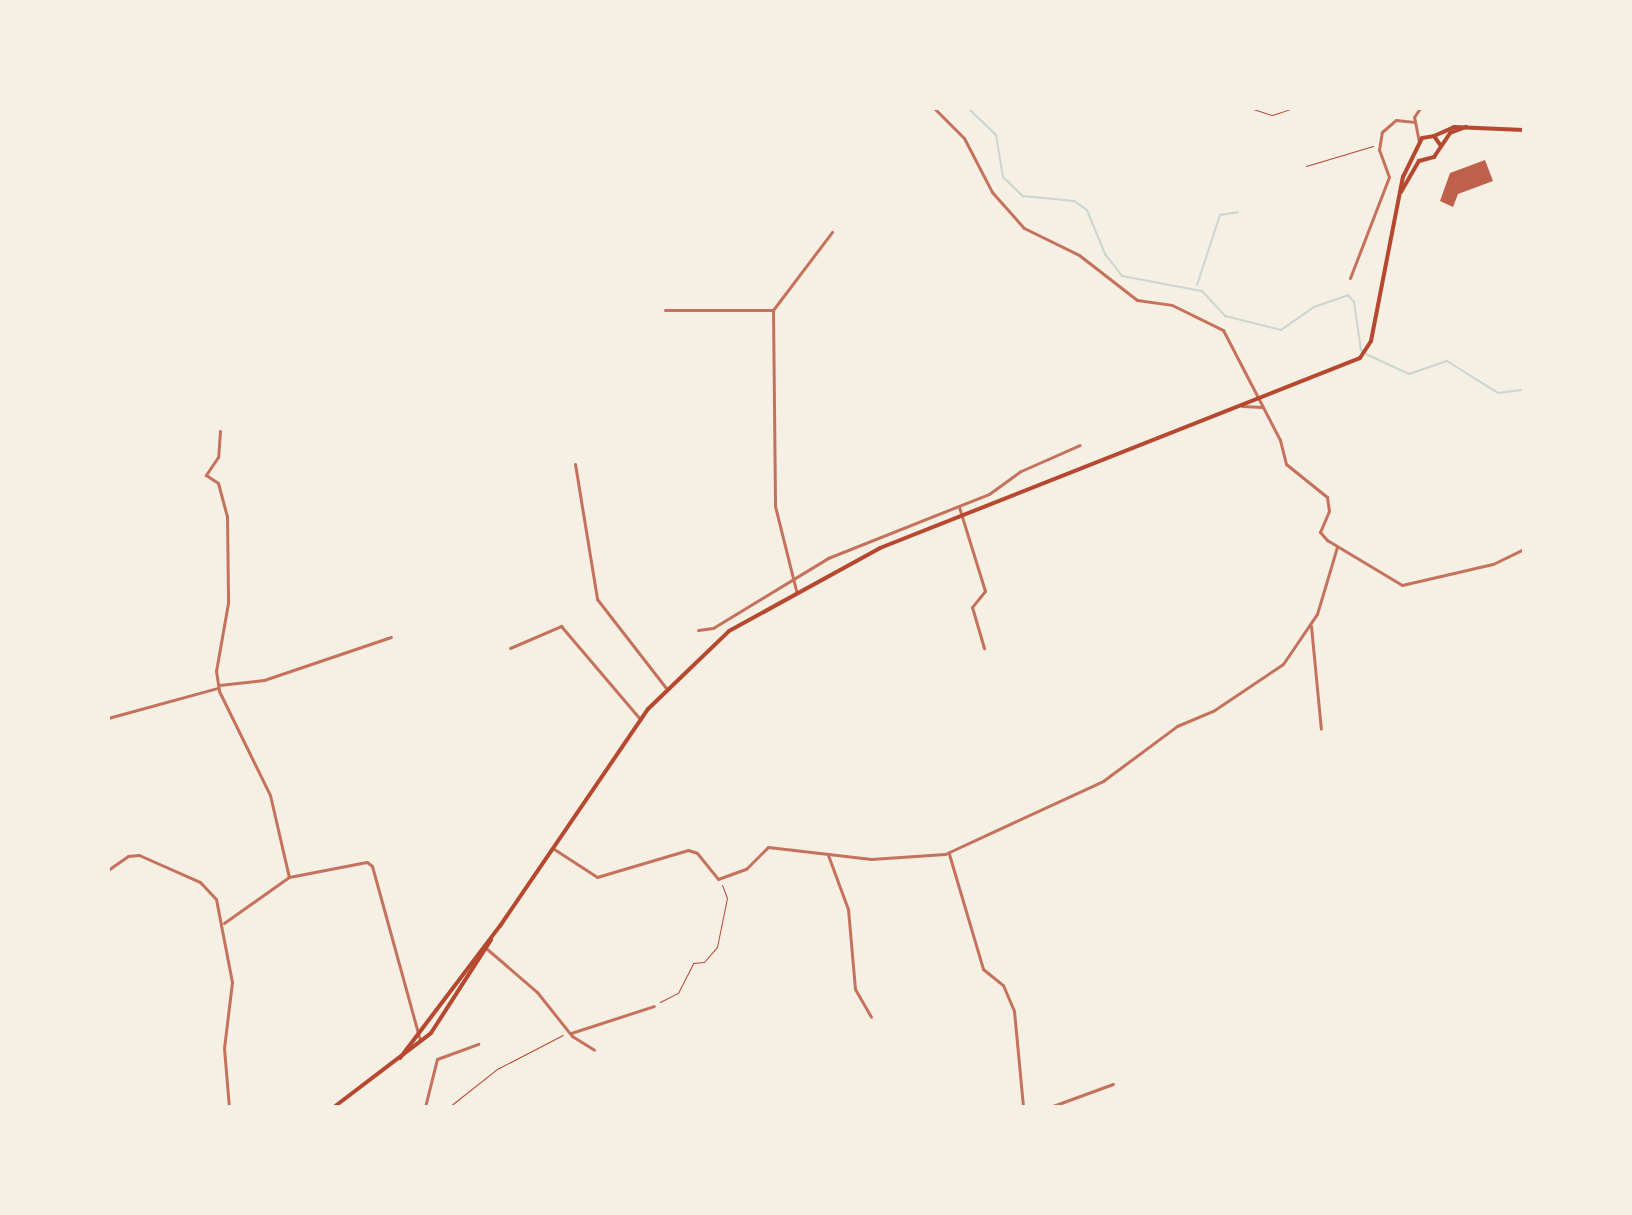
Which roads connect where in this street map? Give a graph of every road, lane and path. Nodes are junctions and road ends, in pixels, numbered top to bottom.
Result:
1 (934, 108) edge
2 (1250, 108) edge
3 (1294, 108) edge
4 (1420, 108) edge
5 (1415, 125) junction
6 (1466, 127) junction
7 (1524, 130) edge
8 (1431, 136) junction
9 (1419, 142) junction
10 (1379, 144) junction
11 (1441, 146) junction
12 (1418, 150) junction
13 (1426, 158) junction
14 (1306, 166) dead end
15 (1399, 194) junction
16 (832, 232) dead end
17 (1350, 278) dead end
18 (665, 310) dead end
19 (773, 310) junction
20 (1260, 399) junction
21 (1242, 406) junction
22 (1263, 407) junction
23 (220, 431) dead end
24 (1080, 445) dead end
25 (575, 464) dead end
26 (959, 506) junction
27 (962, 515) junction
28 (1337, 547) junction
29 (1524, 549) edge
30 (792, 581) junction
31 (796, 590) junction
32 (1311, 623) junction
33 (698, 630) dead end
34 (391, 637) dead end
35 (510, 648) dead end
36 (984, 648) dead end
37 (218, 687) junction
38 (666, 688) junction
39 (108, 718) edge
40 (641, 720) junction
41 (1321, 729) dead end
42 (554, 849) junction
43 (948, 852) junction
44 (828, 855) junction
45 (108, 870) edge
46 (289, 877) junction
47 (718, 879) junction
48 (224, 923) junction
49 (485, 947) junction
50 (654, 1006) joint
51 (871, 1017) dead end
52 (569, 1033) junction
53 (421, 1034) junction
54 (478, 1044) dead end
55 (413, 1049) junction
56 (594, 1050) dead end
57 (400, 1058) junction
58 (1113, 1084) dead end
59 (229, 1107) edge
60 (334, 1107) edge
61 (425, 1107) edge
62 (449, 1107) edge
63 (513, 1107) edge
64 (528, 1107) edge
65 (1023, 1107) edge
66 (1050, 1107) edge

1 - 20 street
2 - 3 path
4 - 5 street
5 - 8 street
5 - 9 street
5 - 10 street
6 - 7 main road
6 - 8 main road
6 - 11 main road
8 - 9 main road
8 - 11 main road
9 - 12 main road
10 - 14 path
10 - 17 street
11 - 13 main road
12 - 13 main road
12 - 15 main road
13 - 15 main road
15 - 20 main road
16 - 19 street
18 - 19 street
19 - 30 street
20 - 21 main road
20 - 22 street
21 - 22 street
21 - 27 main road
22 - 28 street
23 - 37 street
24 - 26 street
25 - 38 street
26 - 27 street
26 - 30 street
27 - 31 main road
27 - 36 street
28 - 29 street
28 - 32 street
30 - 31 street
30 - 33 street
31 - 38 main road
32 - 41 street
32 - 43 street
34 - 37 street
35 - 40 street
37 - 39 street
37 - 46 street
38 - 40 main road
40 - 42 main road
42 - 47 street
42 - 49 main road
43 - 44 street
43 - 65 street
44 - 47 street
44 - 51 street
45 - 48 street
46 - 48 street
46 - 53 street
47 - 50 path
48 - 59 street
49 - 52 street
49 - 53 main road
49 - 55 main road
50 - 52 street
52 - 56 street
52 - 62 path
53 - 55 street
53 - 57 main road
54 - 61 street
55 - 57 main road
57 - 60 main road
58 - 66 street
63 - 64 street

